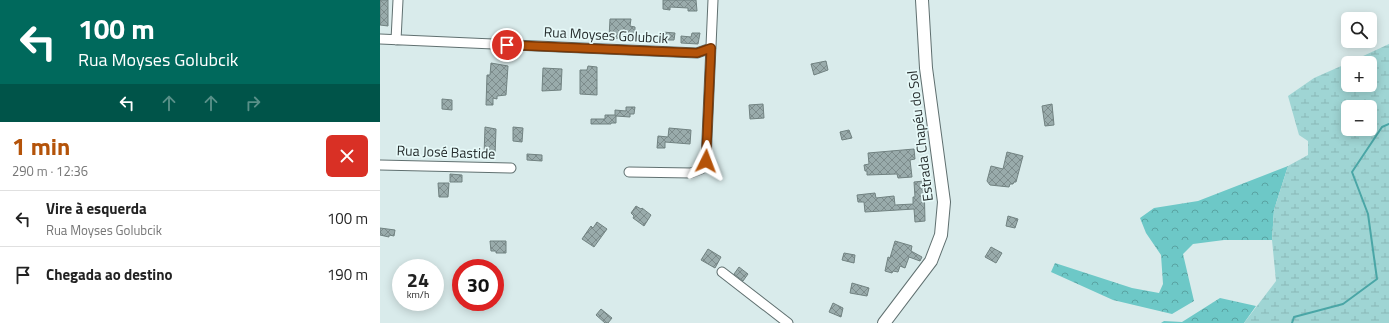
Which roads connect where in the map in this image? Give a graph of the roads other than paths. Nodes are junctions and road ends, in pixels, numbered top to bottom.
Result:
1 (398, 0) edge
2 (713, 0) edge
3 (922, 0) edge
4 (380, 39) edge
5 (396, 40) junction
6 (711, 48) junction
7 (380, 164) edge
8 (511, 168) dead end
9 (629, 172) dead end
10 (722, 272) dead end
11 (788, 323) edge
12 (884, 323) edge

1 - 5 street
2 - 6 street
3 - 12 main road, Estrada Chapéu do Sol
4 - 5 street, Rua Moyses Golubcik
5 - 6 street, Rua Moyses Golubcik
6 - 9 street
7 - 8 street, Rua José Bastide
10 - 11 street

